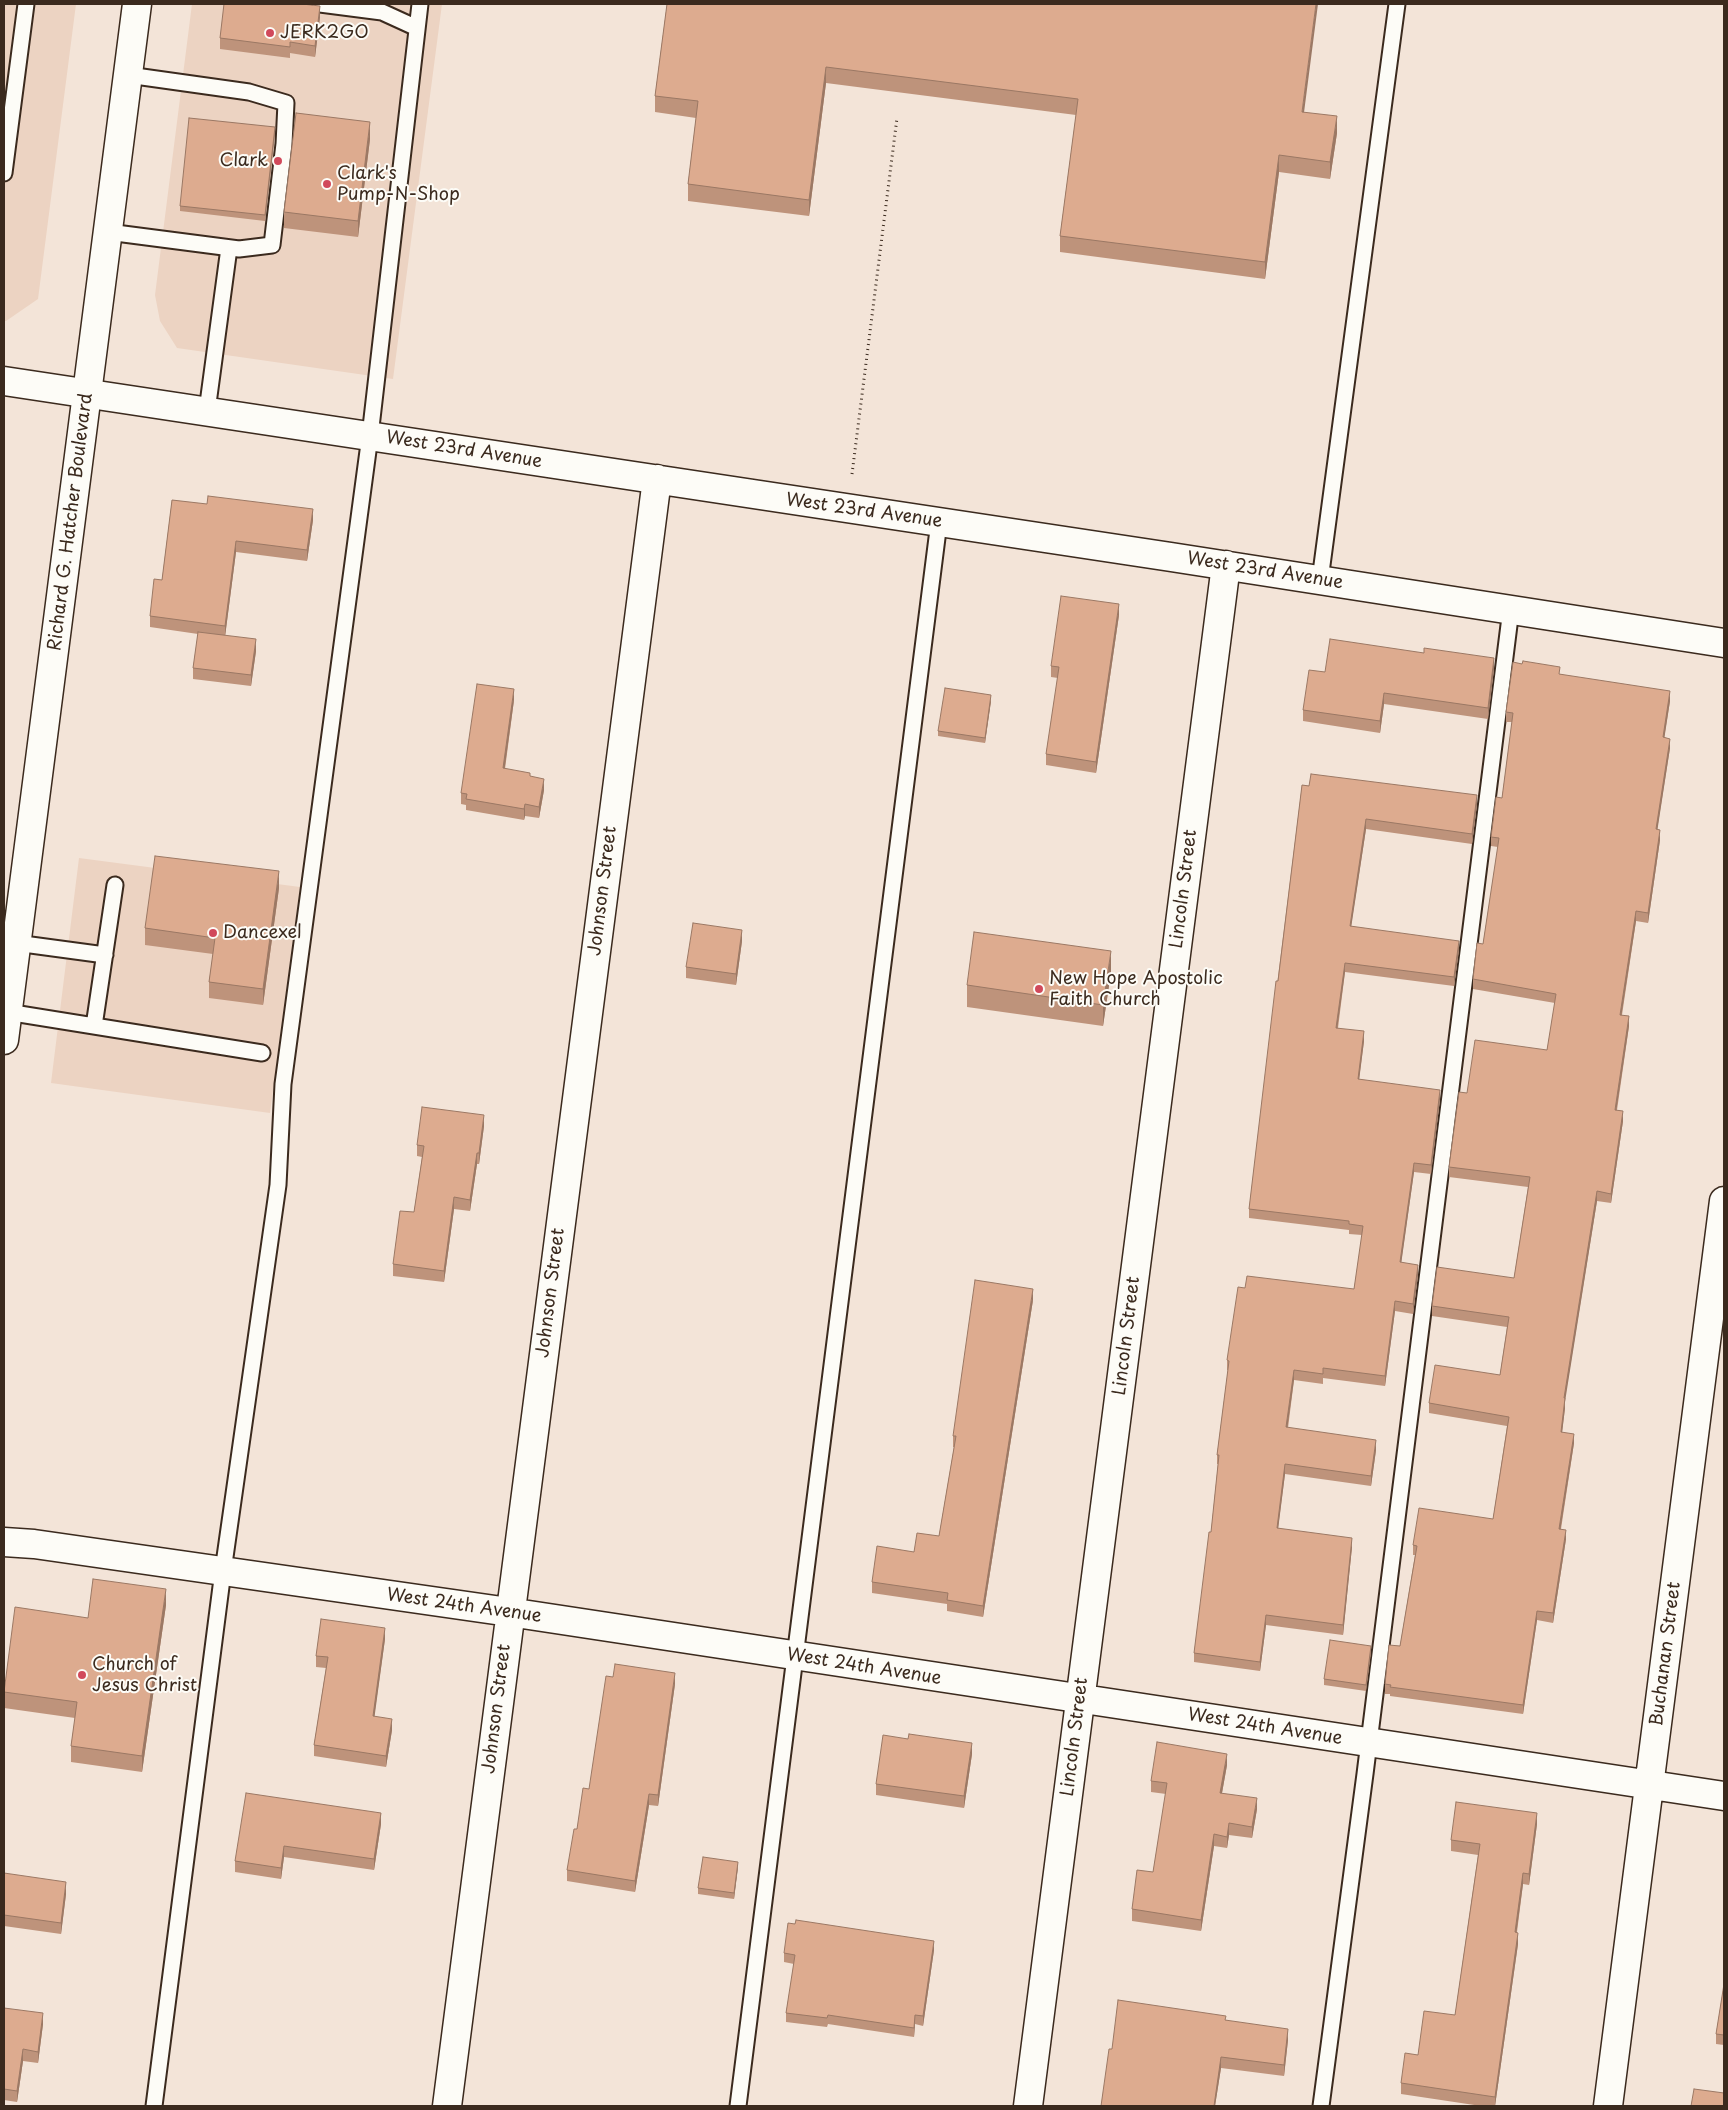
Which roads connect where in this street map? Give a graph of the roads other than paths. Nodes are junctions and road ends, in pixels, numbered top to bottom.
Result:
1 (26, 4) edge
2 (137, 4) edge
3 (320, 4) edge
4 (420, 4) edge
5 (1397, 4) edge
6 (417, 28) junction
7 (128, 75) junction
8 (4, 173) edge
9 (108, 232) junction
10 (228, 248) junction
11 (4, 381) edge
12 (87, 394) junction
13 (207, 411) junction
14 (370, 436) junction
15 (657, 479) junction
16 (938, 522) junction
17 (1226, 565) junction
18 (1320, 580) junction
19 (1511, 609) junction
20 (1724, 643) edge
21 (115, 885) dead end
22 (16, 943) junction
23 (105, 954) junction
24 (7, 1012) junction
25 (94, 1026) junction
26 (4, 1040) edge
27 (262, 1053) dead end
28 (1724, 1201) edge
29 (4, 1542) edge
30 (224, 1571) junction
31 (509, 1612) junction
32 (795, 1656) junction
33 (1080, 1699) junction
34 (1368, 1743) junction
35 (1649, 1784) junction
36 (1724, 1796) edge
37 (154, 2106) edge
38 (446, 2106) edge
39 (738, 2106) edge
40 (1028, 2106) edge
41 (1321, 2106) edge
42 (1608, 2106) edge

1 - 8 lane
2 - 7 street, Richard G. Hatcher Boulevard
3 - 6 lane
4 - 6 lane
5 - 18 lane
6 - 14 lane
7 - 9 street, Richard G. Hatcher Boulevard
7 - 10 lane
9 - 10 lane
9 - 12 street, Richard G. Hatcher Boulevard
10 - 13 lane
11 - 12 street, West 23rd Avenue
12 - 13 street, West 23rd Avenue
12 - 22 street, Richard G. Hatcher Boulevard
13 - 14 street, West 23rd Avenue
14 - 15 street, West 23rd Avenue
14 - 30 lane
15 - 16 street, West 23rd Avenue
15 - 31 street, Johnson Street
16 - 17 street, West 23rd Avenue
16 - 32 lane
17 - 18 street, West 23rd Avenue
17 - 33 street, Lincoln Street
18 - 19 street, West 23rd Avenue
19 - 20 street, West 23rd Avenue
19 - 34 lane
21 - 23 lane
22 - 23 lane
22 - 24 street, Richard G. Hatcher Boulevard
23 - 25 lane
24 - 25 lane
24 - 26 street, Richard G. Hatcher Boulevard
25 - 27 lane
28 - 35 street, Buchanan Street
29 - 30 street, West 24th Avenue
30 - 31 street, West 24th Avenue
30 - 37 lane
31 - 32 street, West 24th Avenue
31 - 38 street, Johnson Street
32 - 33 street, West 24th Avenue
32 - 39 lane
33 - 34 street, West 24th Avenue
33 - 40 street, Lincoln Street
34 - 35 street, West 24th Avenue
34 - 41 lane
35 - 36 street, West 24th Avenue
35 - 42 street, Buchanan Street

